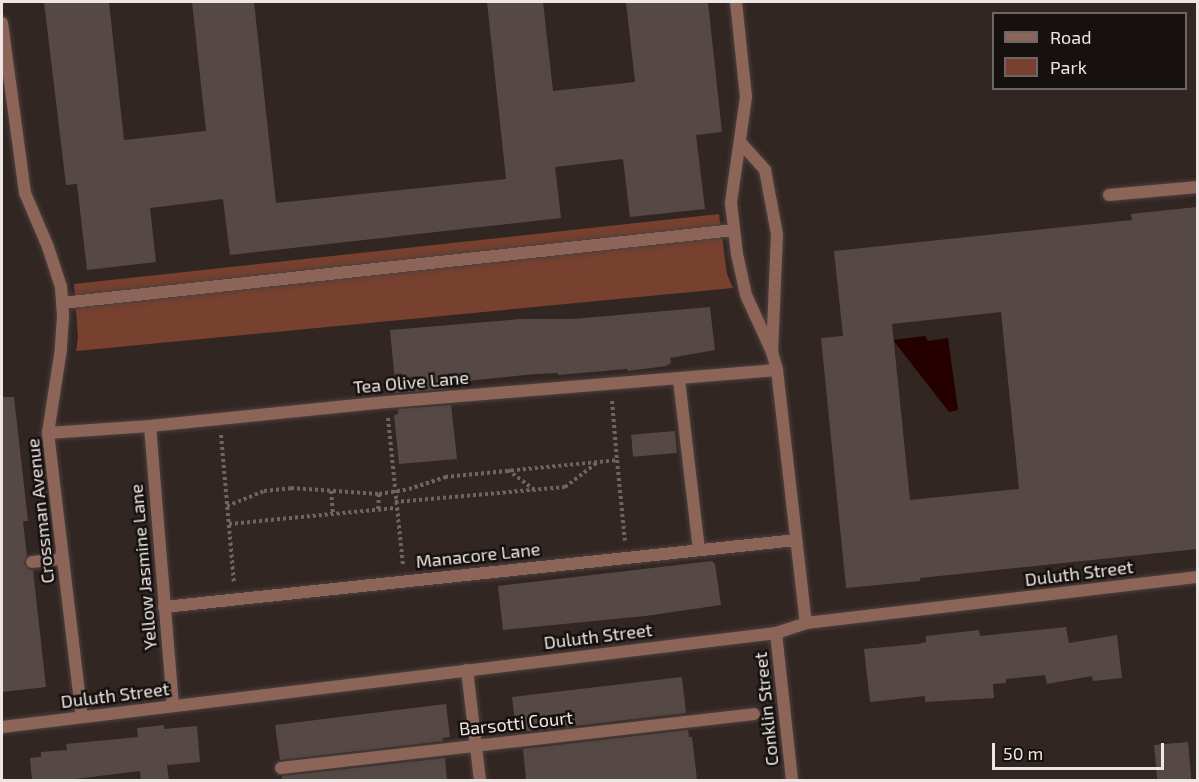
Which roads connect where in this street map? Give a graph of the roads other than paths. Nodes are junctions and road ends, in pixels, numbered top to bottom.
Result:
1 (736, 2) edge
2 (2, 23) edge
3 (740, 142) junction
4 (1197, 187) edge
5 (1109, 195) dead end
6 (734, 230) junction
7 (62, 303) junction
8 (772, 352) junction
9 (777, 370) junction
10 (679, 380) junction
11 (150, 426) junction
12 (48, 433) junction
13 (796, 540) junction
14 (699, 549) junction
15 (63, 559) junction
16 (33, 562) dead end
17 (1197, 577) edge
18 (164, 607) junction
19 (806, 623) junction
20 (776, 633) junction
21 (467, 670) junction
22 (173, 706) junction
23 (754, 714) dead end
24 (82, 717) junction
25 (2, 727) edge
26 (476, 746) junction
27 (281, 768) dead end
28 (480, 780) edge
29 (792, 780) edge

1 - 3 street
2 - 7 street, Crossman Avenue
3 - 6 street
3 - 8 street
4 - 5 street
6 - 7 street
6 - 8 street
7 - 12 street, Crossman Avenue
8 - 9 street
9 - 10 street, Tea Olive Lane
9 - 13 street
10 - 11 street, Tea Olive Lane
10 - 14 street
11 - 12 street, Tea Olive Lane
11 - 18 street, Yellow Jasmine Lane
12 - 15 street, Crossman Avenue
13 - 14 street, Manacore Lane
13 - 19 street
14 - 18 street, Manacore Lane
15 - 16 street
15 - 24 street, Crossman Avenue
17 - 19 street, Duluth Street
18 - 22 street, Yellow Jasmine Lane
19 - 20 street, Duluth Street
20 - 21 street, Duluth Street
20 - 29 street, Conklin Street
21 - 22 street, Duluth Street
21 - 26 street
22 - 24 street, Duluth Street
23 - 26 street, Barsotti Court
24 - 25 street, Duluth Street
26 - 27 street, Barsotti Court
26 - 28 street

